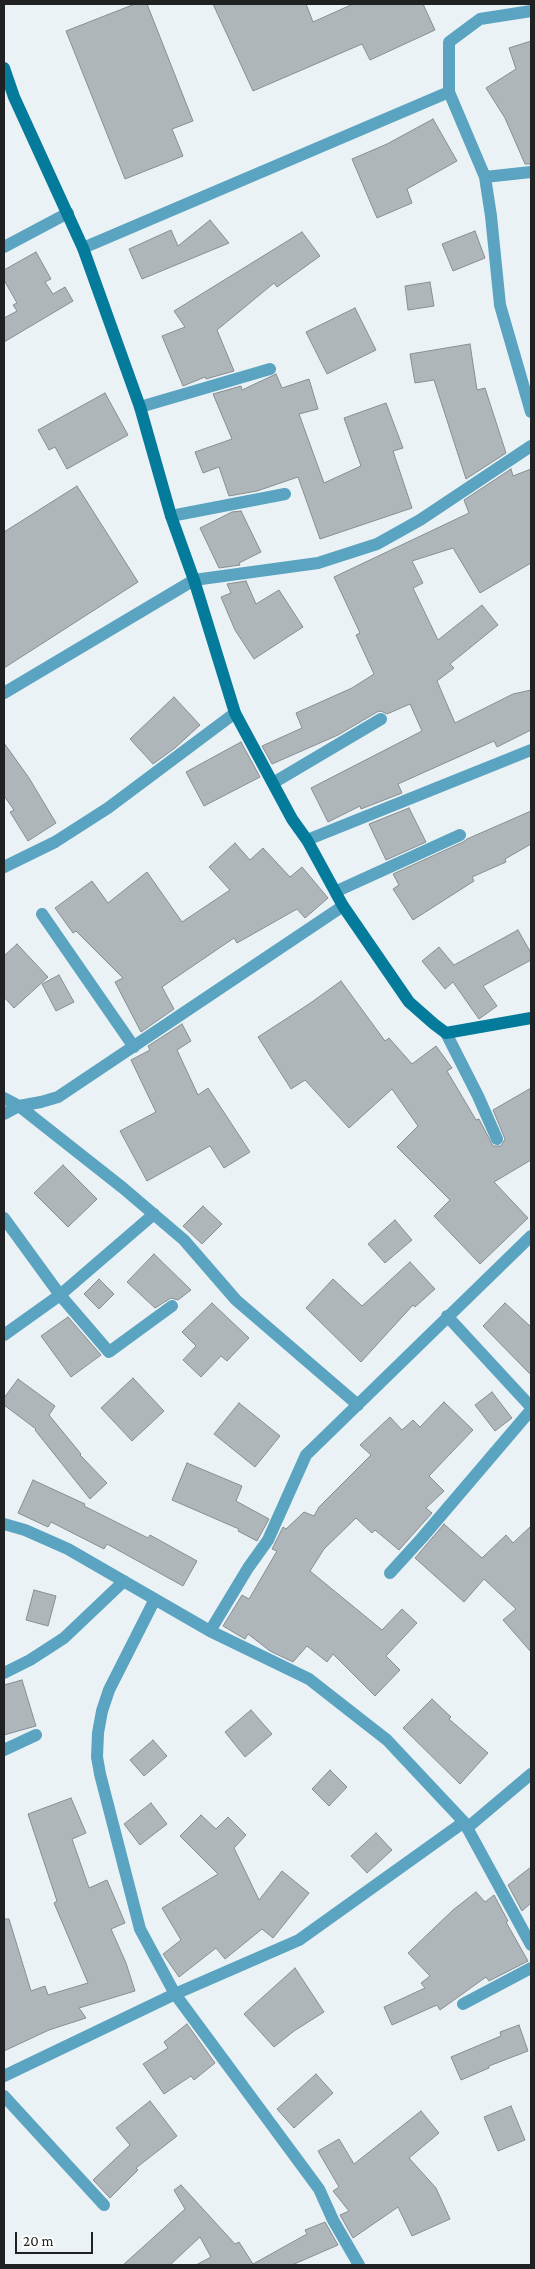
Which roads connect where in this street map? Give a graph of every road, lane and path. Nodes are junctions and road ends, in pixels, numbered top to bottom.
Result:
1 (529, 9) edge
2 (4, 68) edge
3 (449, 92) junction
4 (531, 172) edge
5 (484, 177) junction
6 (68, 213) junction
7 (4, 247) edge
8 (83, 248) junction
9 (270, 369) dead end
10 (140, 407) junction
11 (531, 412) edge
12 (531, 446) edge
13 (285, 494) dead end
14 (171, 516) junction
15 (194, 580) junction
16 (4, 693) edge
17 (235, 713) junction
18 (381, 719) dead end
19 (531, 750) edge
20 (273, 783) junction
21 (460, 835) dead end
22 (307, 840) junction
23 (4, 867) edge
24 (336, 891) junction
25 (343, 906) junction
26 (42, 914) dead end
27 (531, 1018) edge
28 (446, 1033) junction
29 (134, 1046) junction
30 (4, 1098) edge
31 (19, 1106) junction
32 (4, 1114) edge
33 (497, 1139) dead end
34 (154, 1214) junction
35 (4, 1218) edge
36 (531, 1236) edge
37 (60, 1295) junction
38 (172, 1306) dead end
39 (447, 1316) junction
40 (4, 1335) edge
41 (358, 1405) junction
42 (531, 1409) edge
43 (4, 1524) edge
44 (390, 1572) dead end
45 (124, 1581) junction
46 (155, 1599) junction
47 (210, 1630) junction
48 (4, 1673) edge
49 (36, 1735) dead end
50 (4, 1750) edge
51 (531, 1774) edge
52 (466, 1825) junction
53 (531, 1945) edge
54 (531, 1968) edge
55 (175, 1994) junction
56 (463, 2004) dead end
57 (4, 2076) edge
58 (4, 2096) edge
59 (104, 2205) dead end
60 (359, 2265) edge

1 - 3 street
2 - 6 street
3 - 5 street
3 - 8 street
4 - 5 street
5 - 11 street
6 - 7 street
6 - 8 street
8 - 10 street
9 - 10 street
10 - 14 street
12 - 15 street
13 - 14 street
14 - 15 street
15 - 16 street
15 - 17 street
17 - 20 street
17 - 23 street
18 - 20 street
19 - 22 street
20 - 22 street
21 - 24 street
22 - 24 street
24 - 25 street
25 - 28 street
25 - 29 street
26 - 29 street
27 - 28 street
28 - 33 street
29 - 31 street
30 - 31 street
31 - 32 street
31 - 34 street
34 - 37 street
34 - 41 street
35 - 37 street
36 - 39 street
37 - 38 street
37 - 40 street
39 - 41 street
39 - 42 street
41 - 47 street
42 - 44 street
43 - 45 street
45 - 46 street
45 - 48 street
46 - 47 street
46 - 55 street
47 - 52 street
49 - 50 street
51 - 52 street
52 - 53 street
52 - 55 street
54 - 56 street
55 - 57 street
55 - 60 street
58 - 59 street

